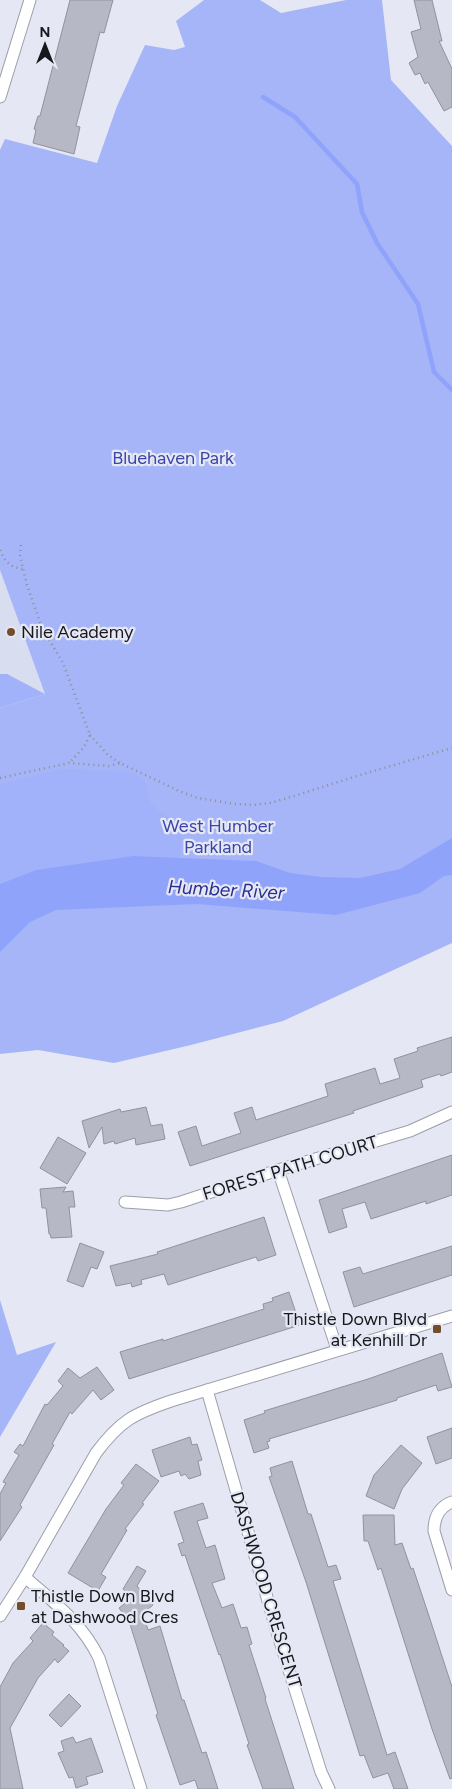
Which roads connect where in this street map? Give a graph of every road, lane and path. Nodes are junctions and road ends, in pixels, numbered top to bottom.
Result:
1 (30, 0) edge
2 (0, 97) edge
3 (21, 545) dead end
4 (0, 550) edge
5 (23, 569) junction
6 (90, 735) junction
7 (452, 748) edge
8 (69, 763) junction
9 (120, 763) junction
10 (0, 778) edge
11 (452, 1112) edge
12 (278, 1170) junction
13 (125, 1202) dead end
14 (451, 1318) edge
15 (337, 1349) junction
16 (207, 1390) junction
17 (452, 1502) edge
18 (25, 1577) junction
19 (452, 1590) edge
20 (0, 1616) edge
21 (141, 1789) edge
22 (329, 1789) edge

1 - 2 street
3 - 5 path
4 - 5 path
5 - 6 path
6 - 8 path
6 - 9 path
7 - 9 path
8 - 9 path
8 - 10 path
11 - 12 street, FOREST PATH COURT
12 - 13 street, FOREST PATH COURT
12 - 15 street
14 - 15 street
15 - 16 street
16 - 18 street
16 - 22 street, DASHWOOD CRESCENT
17 - 19 street
18 - 20 street
18 - 21 street

